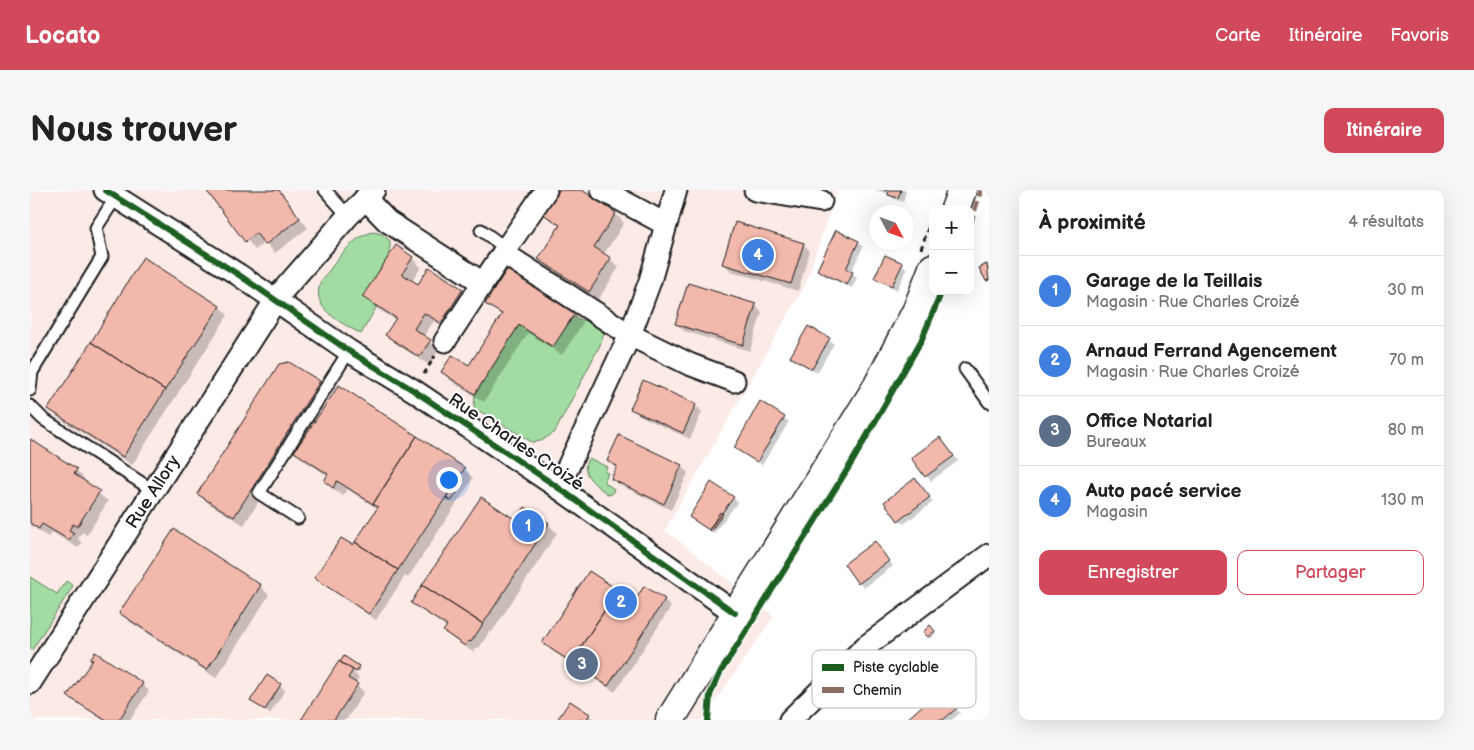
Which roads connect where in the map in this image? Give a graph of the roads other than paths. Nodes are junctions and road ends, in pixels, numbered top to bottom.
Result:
1 (325, 190) edge
2 (546, 190) edge
3 (602, 190) edge
4 (676, 190) edge
5 (755, 190) edge
6 (962, 190) edge
7 (110, 194) edge
8 (369, 194) edge
9 (821, 201) dead end
10 (956, 205) edge
11 (348, 216) junction
12 (664, 224) junction
13 (481, 230) dead end
14 (505, 251) junction
15 (929, 278) edge
16 (484, 283) junction
17 (275, 301) junction
18 (630, 335) junction
19 (445, 341) road end
20 (349, 351) junction
21 (965, 369) dead end
22 (734, 380) dead end
23 (30, 390) edge
24 (989, 402) edge
25 (30, 406) edge
26 (558, 488) junction
27 (154, 491) junction
28 (298, 518) dead end
29 (989, 555) edge
30 (735, 613) junction
31 (862, 650) edge
32 (30, 683) edge
33 (812, 699) edge
34 (670, 720) edge
35 (790, 720) edge

1 - 11 lane
2 - 14 street
3 - 12 street
4 - 12 street
5 - 9 street
6 - 10 street
7 - 17 street, Rue Charles Croizé
7 - 23 lane
8 - 11 street, Rue Allory
8 - 16 street
11 - 17 street, Rue Allory
12 - 18 street
13 - 14 lane
14 - 16 street
14 - 18 street
15 - 30 street
16 - 19 street
17 - 20 street, Rue Charles Croizé
17 - 27 street, Rue Allory
18 - 22 street
18 - 26 street
20 - 26 street, Rue Charles Croizé
20 - 28 lane
21 - 24 lane
25 - 27 lane
26 - 30 street, Rue Charles Croizé
27 - 32 street, Rue Allory
29 - 31 street
30 - 34 street
33 - 35 street

